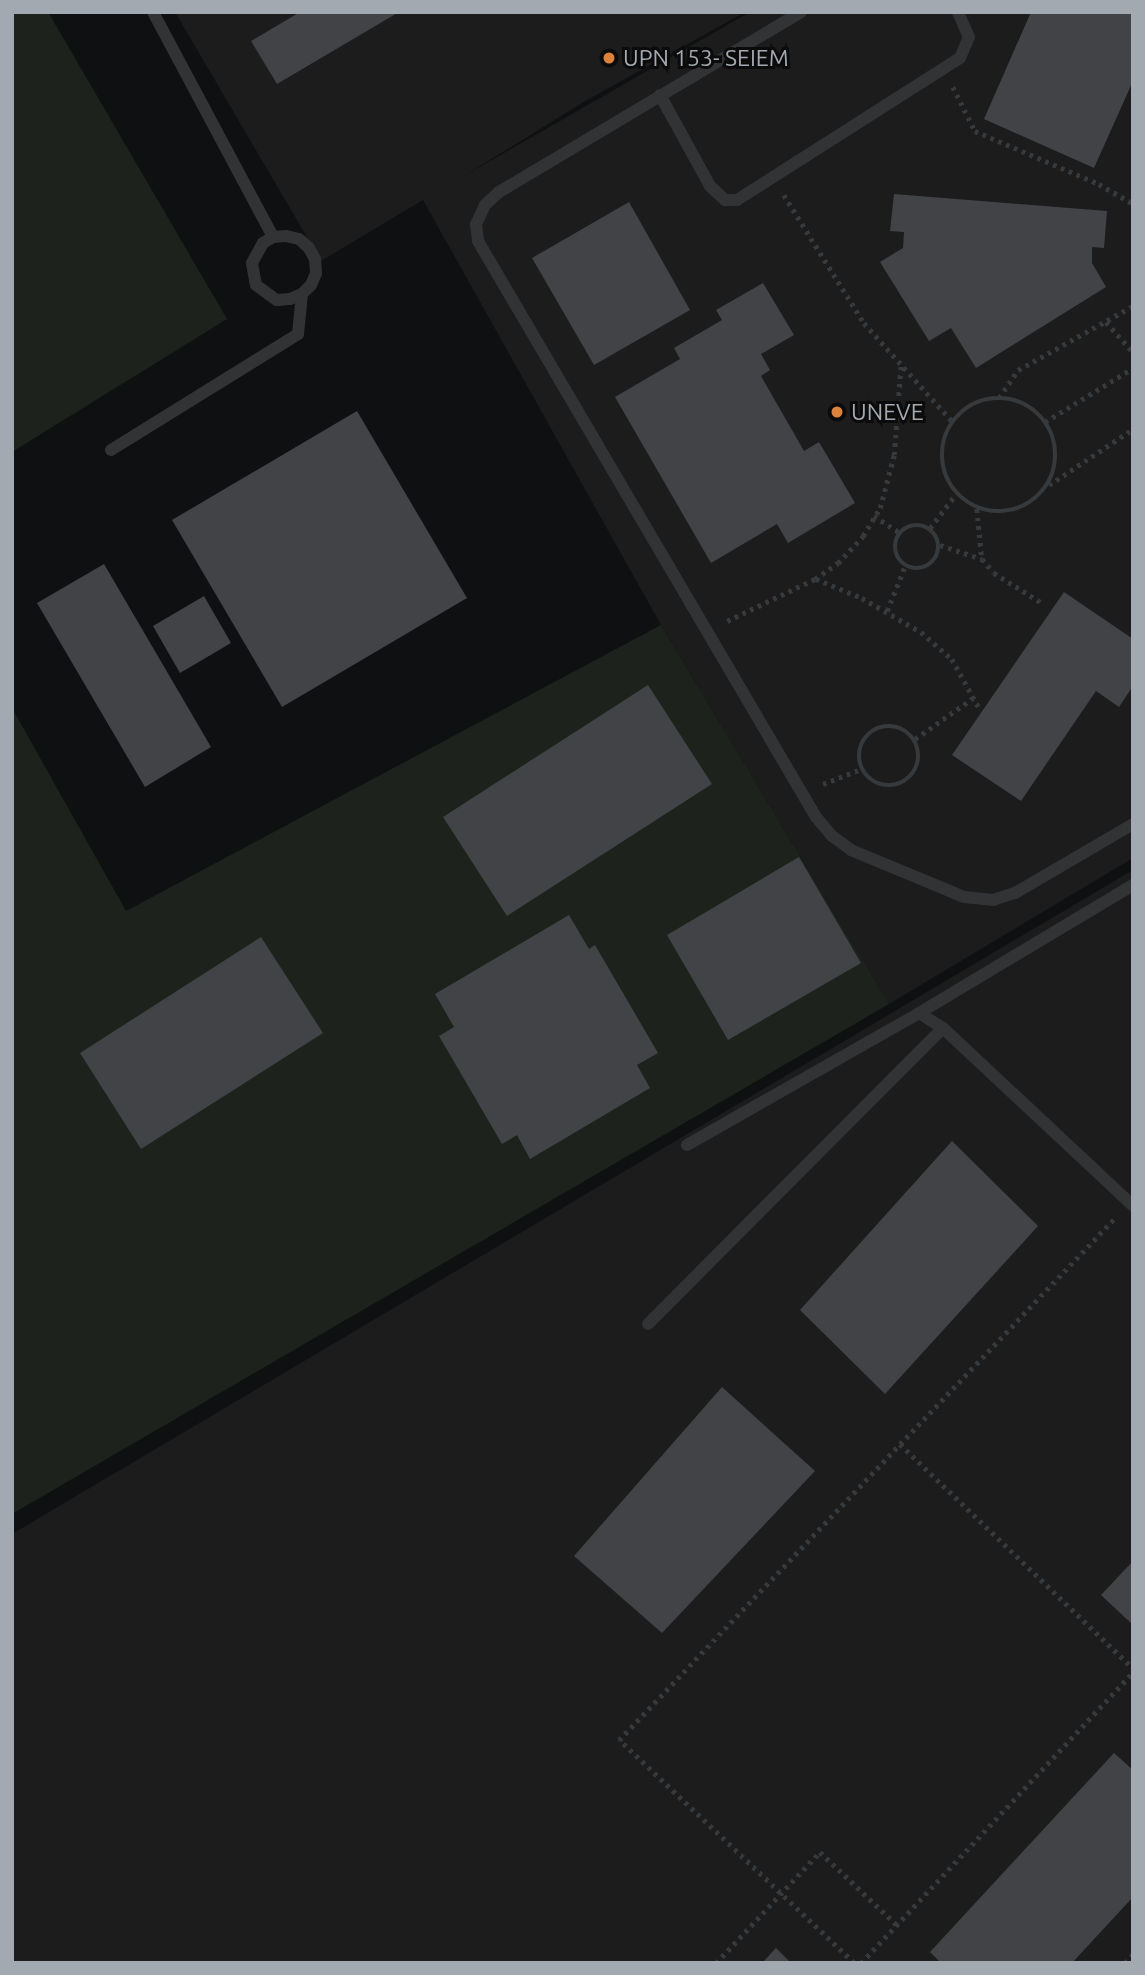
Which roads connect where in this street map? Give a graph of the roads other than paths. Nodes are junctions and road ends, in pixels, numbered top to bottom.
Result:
1 (153, 12) edge
2 (801, 12) edge
3 (958, 12) edge
4 (660, 95) junction
5 (273, 237) junction
6 (302, 294) junction
7 (111, 450) dead end
8 (1133, 824) edge
9 (1133, 885) edge
10 (919, 1013) junction
11 (943, 1028) junction
12 (687, 1145) dead end
13 (1131, 1205) edge
14 (648, 1324) dead end

1 - 5 lane
2 - 4 lane
3 - 4 lane
4 - 8 lane
5 - 6 lane
5 - 6 lane
6 - 7 lane
9 - 10 lane
10 - 11 lane
10 - 12 lane
11 - 13 lane
11 - 14 lane

